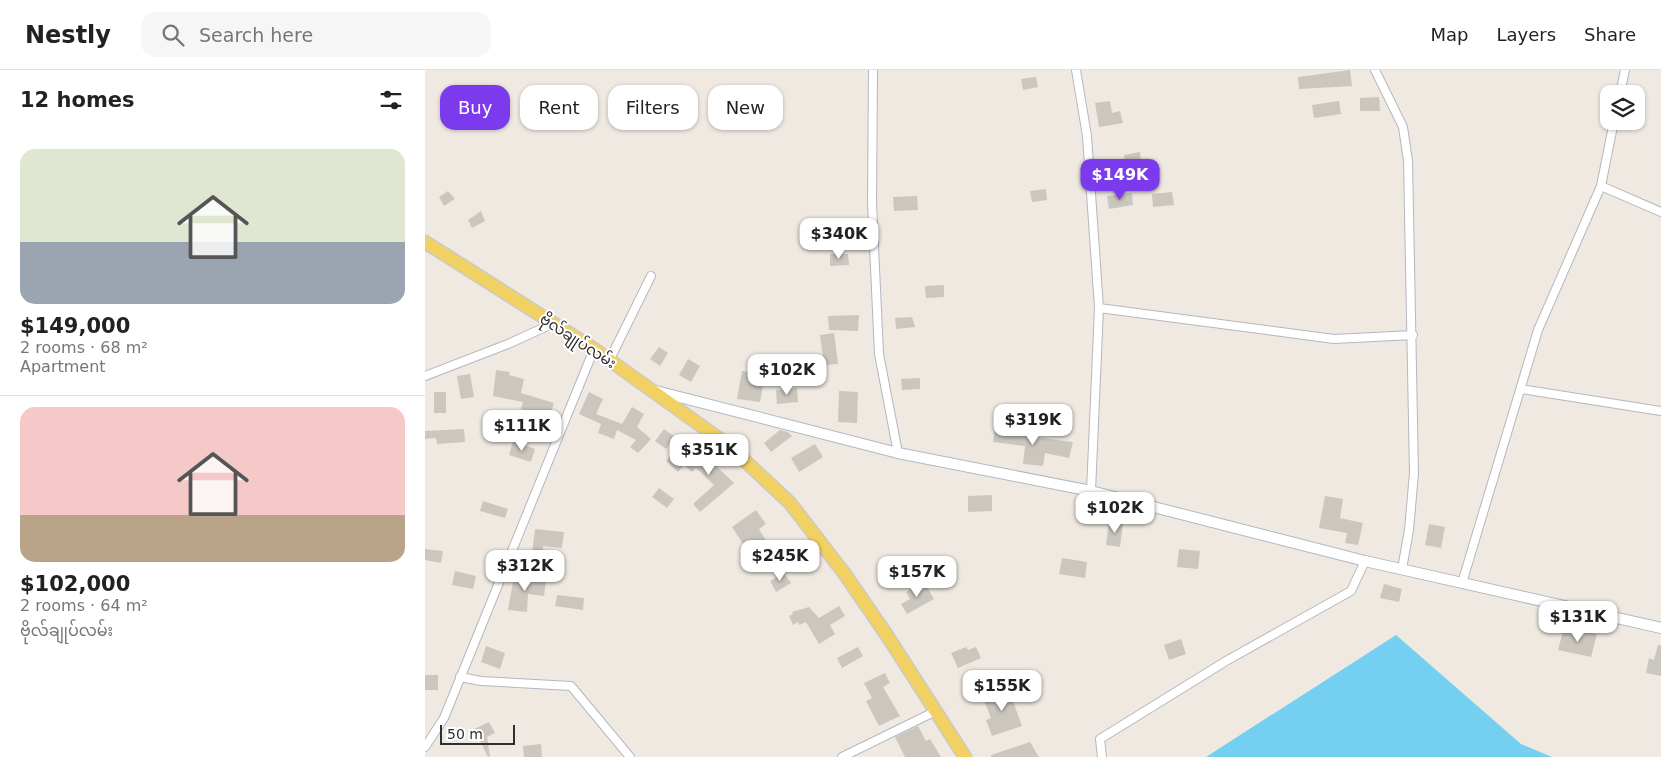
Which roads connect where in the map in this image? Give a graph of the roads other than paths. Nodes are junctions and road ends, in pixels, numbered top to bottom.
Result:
1 (873, 70) edge
2 (1076, 70) edge
3 (1375, 70) edge
4 (1625, 70) edge
5 (1622, 85) edge
6 (1612, 130) edge
7 (1601, 186) junction
8 (1661, 212) edge
9 (425, 242) edge
10 (651, 276) dead end
11 (1099, 308) junction
12 (552, 324) junction
13 (1413, 335) junction
14 (594, 349) junction
15 (609, 361) junction
16 (425, 376) edge
17 (648, 389) junction
18 (1521, 389) junction
19 (1661, 411) edge
20 (898, 453) junction
21 (1091, 492) junction
22 (1365, 560) junction
23 (1402, 569) junction
24 (1462, 583) junction
25 (1661, 628) edge
26 (460, 676) junction
27 (936, 711) junction
28 (425, 747) edge
29 (630, 757) edge
30 (842, 757) edge
31 (965, 757) edge
32 (1102, 757) edge

1 - 20 street
2 - 11 street
3 - 13 street
4 - 5 street
6 - 7 street
7 - 8 street
7 - 18 street
9 - 12 main road, ဗိုလ်ချုပ်လမ်း
10 - 15 street
11 - 13 street
11 - 21 street
12 - 14 main road, ဗိုလ်ချုပ်လမ်း
12 - 16 street
13 - 23 street
14 - 15 main road, ဗိုလ်ချုပ်လမ်း
14 - 26 street
15 - 17 main road, ဗိုလ်ချုပ်လမ်း
17 - 20 street
17 - 27 main road, ဗိုလ်ချုပ်လမ်း
18 - 19 street
18 - 24 street
20 - 21 street
21 - 22 street
22 - 23 street
22 - 32 street
23 - 24 street
24 - 25 street
26 - 28 street
26 - 29 street
27 - 30 street
27 - 31 main road, ဗိုလ်ချုပ်လမ်း

